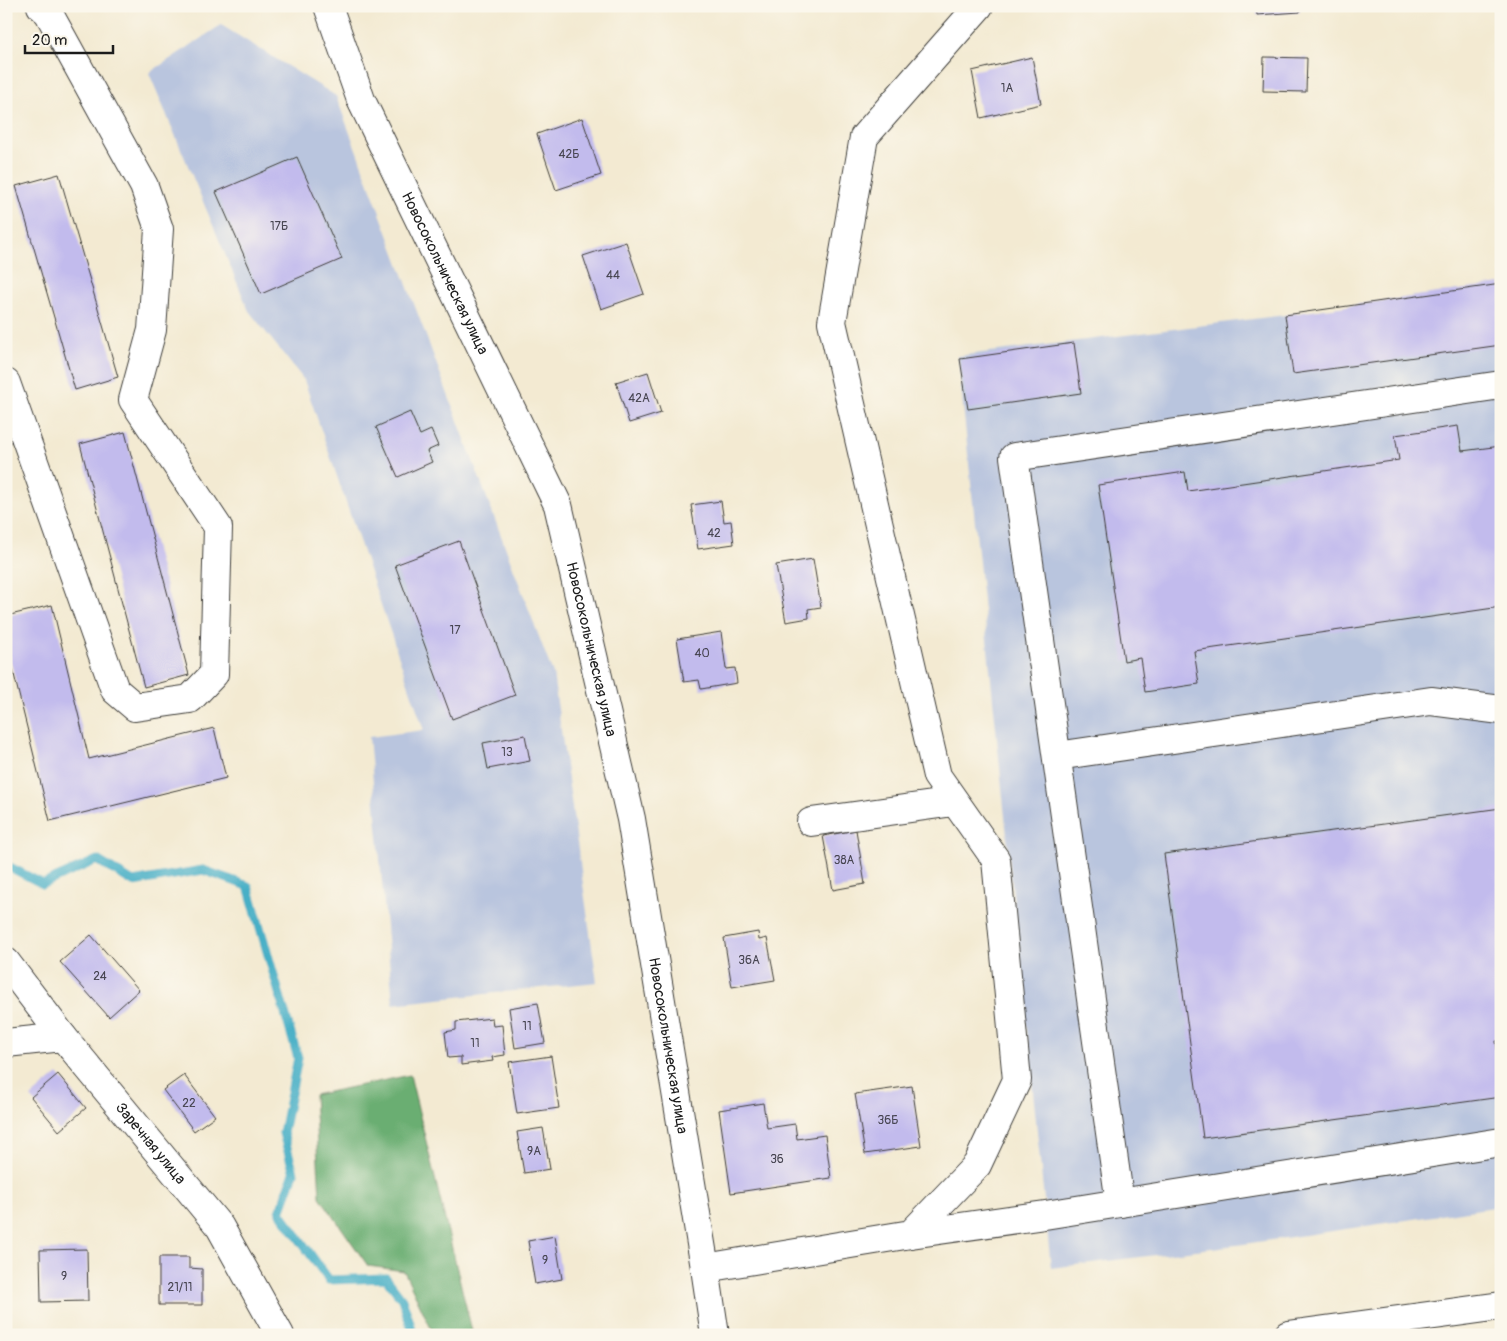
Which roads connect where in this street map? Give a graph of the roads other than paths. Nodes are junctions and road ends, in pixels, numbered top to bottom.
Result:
1 (41, 6) edge
2 (328, 6) edge
3 (979, 6) edge
4 (6, 383) edge
5 (1501, 385) edge
6 (1501, 710) edge
7 (1057, 756) junction
8 (954, 802) junction
9 (811, 822) dead end
10 (6, 962) edge
11 (63, 1037) junction
12 (6, 1043) edge
13 (1501, 1142) edge
14 (1120, 1203) junction
15 (911, 1234) junction
16 (705, 1268) junction
17 (1501, 1306) edge
18 (280, 1335) edge
19 (714, 1335) edge
20 (1288, 1335) edge

1 - 4 street
2 - 16 street, Новосокольническая улица
3 - 8 street
5 - 7 street
6 - 7 street
7 - 14 street
8 - 9 street
8 - 15 street
10 - 11 street, Заречная улица
11 - 12 street
11 - 18 street, Заречная улица
13 - 14 street
14 - 15 street
15 - 16 street
16 - 19 street, Новосокольническая улица
17 - 20 street

